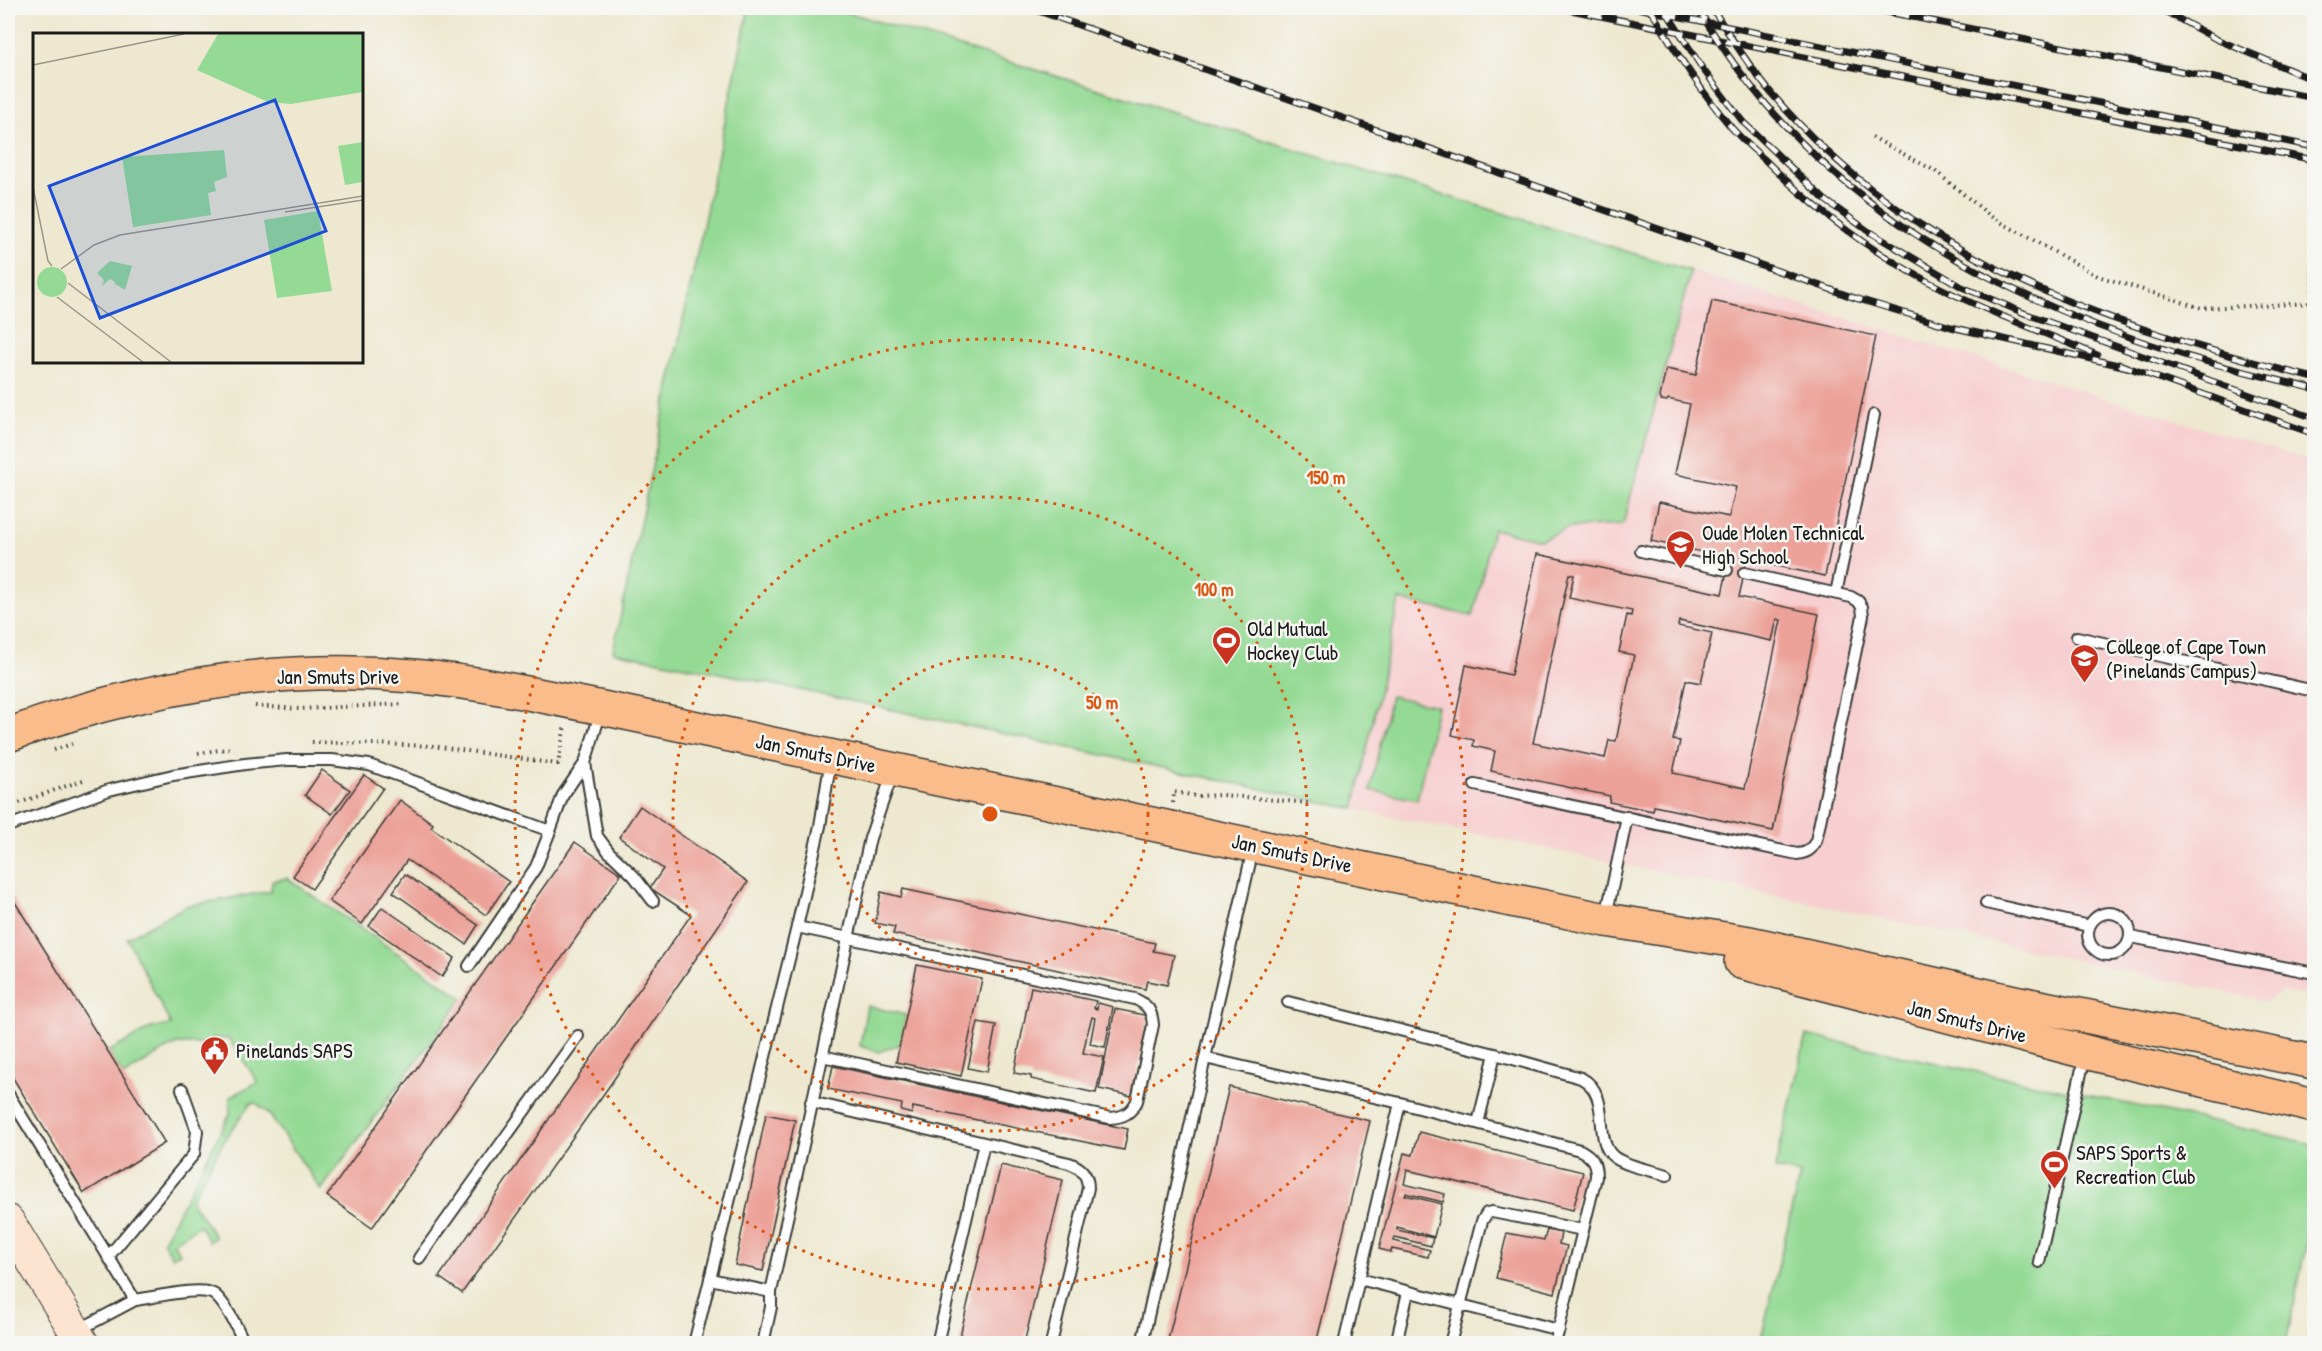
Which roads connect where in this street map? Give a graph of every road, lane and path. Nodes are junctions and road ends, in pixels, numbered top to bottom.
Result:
1 (1872, 136) dead end
2 (2313, 188) dead end
3 (2313, 303) edge
4 (1874, 416) dead end
5 (1641, 551) dead end
6 (1727, 570) dead end
7 (1744, 573) dead end
8 (1836, 593) junction
9 (2077, 637) dead end
10 (2314, 691) edge
11 (410, 704) dead end
12 (251, 705) dead end
13 (599, 717) junction
14 (8, 735) edge
15 (78, 742) dead end
16 (44, 753) dead end
17 (831, 756) junction
18 (585, 763) junction
19 (558, 764) dead end
20 (895, 769) junction
21 (1475, 785) dead end
22 (1308, 803) dead end
23 (1172, 811) dead end
24 (1627, 817) junction
25 (8, 826) edge
26 (550, 831) junction
27 (1254, 845) junction
28 (653, 901) dead end
29 (1986, 903) dead end
30 (1614, 922) junction
31 (2088, 926) junction
32 (797, 927) junction
33 (2131, 937) junction
34 (849, 938) junction
35 (469, 966) dead end
36 (2314, 973) edge
37 (1288, 1002) dead end
38 (578, 1036) dead end
39 (2085, 1052) junction
40 (1495, 1054) junction
41 (822, 1056) junction
42 (1205, 1058) junction
43 (2314, 1062) edge
44 (182, 1089) dead end
45 (8, 1094) edge
46 (811, 1102) junction
47 (1400, 1103) junction
48 (2314, 1106) edge
49 (1478, 1124) junction
50 (984, 1143) junction
51 (1667, 1175) dead end
52 (8, 1221) edge
53 (1583, 1230) junction
54 (108, 1257) junction
55 (418, 1258) dead end
56 (2038, 1262) dead end
57 (710, 1279) junction
58 (1359, 1279) junction
59 (771, 1292) junction
60 (1408, 1292) junction
61 (135, 1300) junction
62 (1460, 1305) junction
63 (1559, 1330) junction
64 (70, 1339) edge
65 (245, 1344) edge
66 (694, 1344) edge
67 (763, 1344) edge
68 (937, 1344) edge
69 (1051, 1344) edge
70 (1142, 1344) edge
71 (1344, 1344) edge
72 (1396, 1344) edge
73 (1450, 1344) edge
74 (1555, 1344) edge

1 - 3 path
2 - 3 path
4 - 8 lane
5 - 6 lane
7 - 8 lane
8 - 24 lane
9 - 10 lane
11 - 12 path
13 - 14 main road, Jan Smuts Drive
13 - 17 main road, Jan Smuts Drive
13 - 18 lane
13 - 19 path
15 - 16 path
17 - 20 main road, Jan Smuts Drive
17 - 32 lane
18 - 26 lane
18 - 28 lane
20 - 27 main road, Jan Smuts Drive
20 - 34 lane
21 - 24 lane
22 - 23 path
24 - 30 lane
25 - 26 lane
26 - 35 lane
27 - 30 main road, Jan Smuts Drive
27 - 42 lane
29 - 31 lane
30 - 39 main road, Jan Smuts Drive
30 - 43 main road, Jan Smuts Drive
31 - 33 lane
31 - 33 lane
32 - 34 lane
32 - 57 lane
33 - 36 lane
34 - 41 lane
34 - 41 lane
37 - 40 lane
38 - 55 lane
39 - 48 main road, Jan Smuts Drive
39 - 56 lane
40 - 49 lane
40 - 51 lane
41 - 46 lane
42 - 47 lane
42 - 70 lane
44 - 54 lane
45 - 54 lane
46 - 50 lane
46 - 59 lane
47 - 49 lane
47 - 58 lane
49 - 53 lane
50 - 68 lane
50 - 69 lane
52 - 64 street
53 - 62 lane
53 - 63 lane
54 - 61 lane
57 - 59 lane
57 - 66 lane
58 - 60 lane
58 - 71 lane
59 - 67 lane
60 - 62 lane
60 - 72 lane
61 - 64 lane
61 - 65 lane
62 - 63 lane
62 - 73 lane
63 - 74 lane

